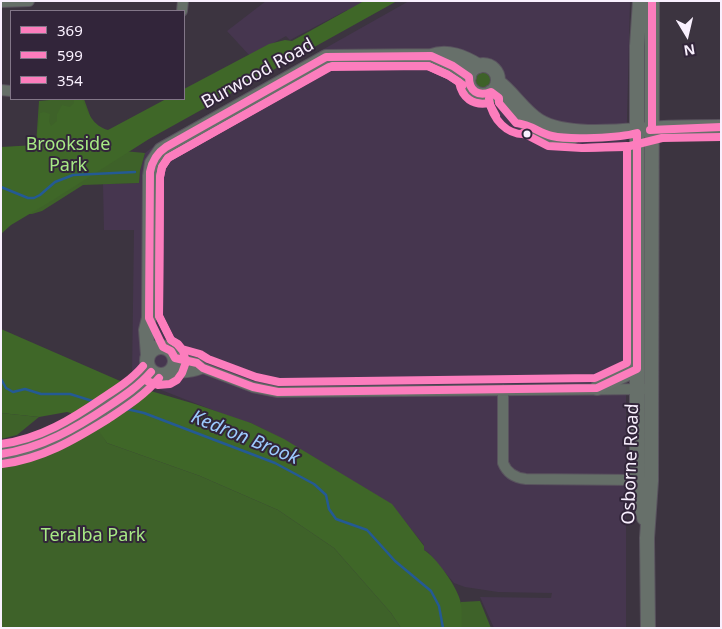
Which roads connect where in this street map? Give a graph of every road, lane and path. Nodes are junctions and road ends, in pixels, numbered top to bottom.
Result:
1 (29, 1) edge
2 (640, 1) edge
3 (652, 1) edge
4 (1, 2) edge
5 (431, 56) junction
6 (479, 66) junction
7 (468, 77) junction
8 (495, 87) junction
9 (721, 127) edge
10 (652, 129) junction
11 (637, 132) junction
12 (149, 318) junction
13 (163, 347) junction
14 (148, 355) junction
15 (174, 365) junction
16 (637, 369) junction
17 (151, 372) junction
18 (597, 388) junction
19 (637, 389) junction
20 (652, 389) junction
21 (503, 390) junction
22 (1, 454) edge
23 (637, 480) junction
24 (647, 538) junction
25 (648, 628) edge

1 - 4 street
2 - 11 street, Osborne Road
3 - 10 street, Osborne Road
5 - 6 street, Burwood Road
5 - 7 street, Burwood Road
5 - 12 street, Burwood Road
6 - 7 street
6 - 8 street
7 - 8 street
8 - 11 street
9 - 10 street
10 - 11 street
10 - 20 street, Osborne Road
11 - 16 street, Osborne Road
12 - 13 street
12 - 14 street, Burwood Road
13 - 14 street
13 - 15 street
14 - 17 street
15 - 17 street
15 - 21 street
16 - 18 street
16 - 19 street, Osborne Road
17 - 22 street
18 - 19 street
18 - 21 street
19 - 20 street
19 - 23 street, Osborne Road
20 - 24 street, Osborne Road
21 - 23 street
23 - 24 street, Osborne Road
24 - 25 street, Osborne Road

